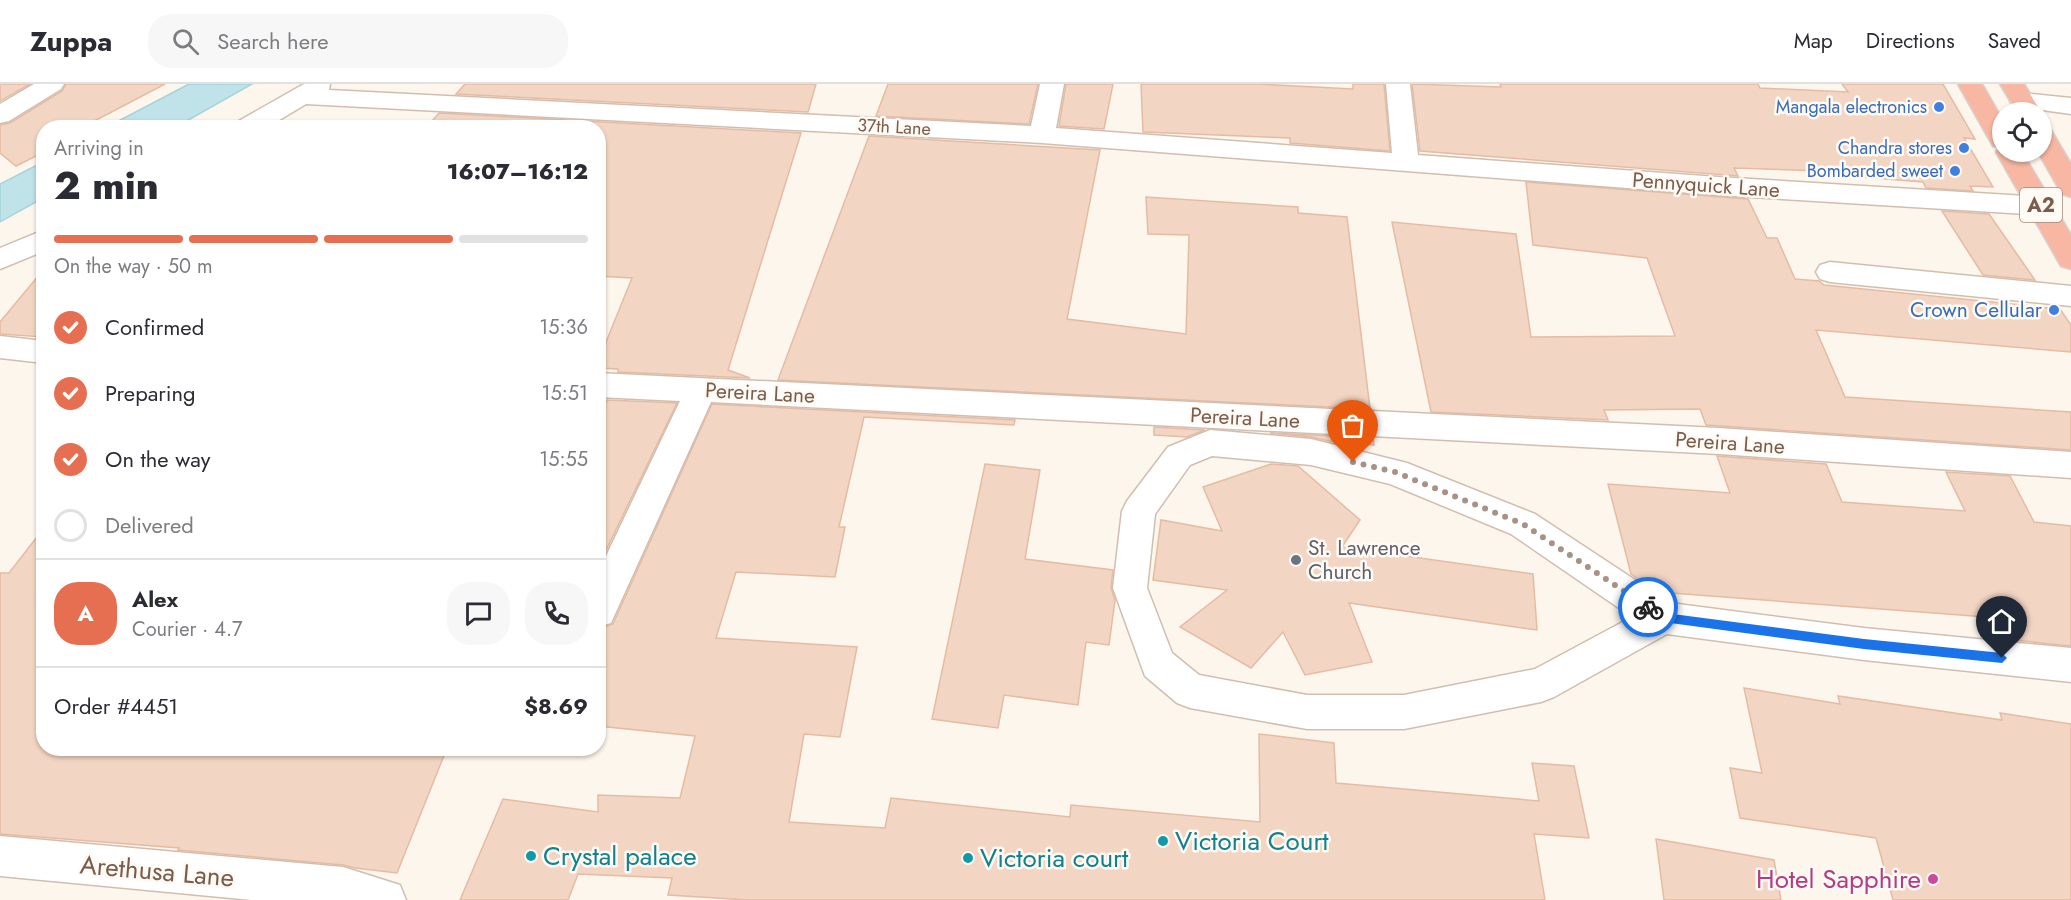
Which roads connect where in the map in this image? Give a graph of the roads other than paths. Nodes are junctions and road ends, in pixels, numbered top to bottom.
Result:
1 (52, 84) edge
2 (324, 84) edge
3 (1052, 84) edge
4 (1398, 84) edge
5 (1970, 84) edge
6 (302, 96) junction
7 (2021, 99) edge
8 (2071, 106) edge
9 (0, 115) edge
10 (260, 120) edge
11 (1992, 122) edge
12 (1042, 135) junction
13 (2052, 153) edge
14 (1406, 162) junction
15 (2015, 162) edge
16 (2071, 188) edge
17 (2041, 206) junction
18 (36, 243) edge
19 (0, 259) edge
20 (2071, 259) edge
21 (1830, 272) dead end
22 (2071, 296) edge
23 (0, 347) edge
24 (36, 351) edge
25 (606, 385) edge
26 (701, 390) junction
27 (2071, 465) edge
28 (606, 595) edge
29 (1663, 618) junction
30 (2071, 665) edge
31 (0, 856) edge
32 (385, 900) edge

1 - 9 street
2 - 6 street
3 - 12 street
4 - 14 street
5 - 11 highway
6 - 10 street
6 - 12 street, 37th Lane
7 - 8 street
12 - 14 street, 37th Lane
13 - 16 highway, A2
14 - 17 street, Pennyquick Lane
15 - 17 highway, A2
17 - 20 highway, A2
18 - 19 street
21 - 22 street
23 - 24 street
25 - 26 street, Pereira Lane
26 - 27 street, Pereira Lane
26 - 28 street
29 - 29 street
29 - 30 street
31 - 32 street, Arethusa Lane

